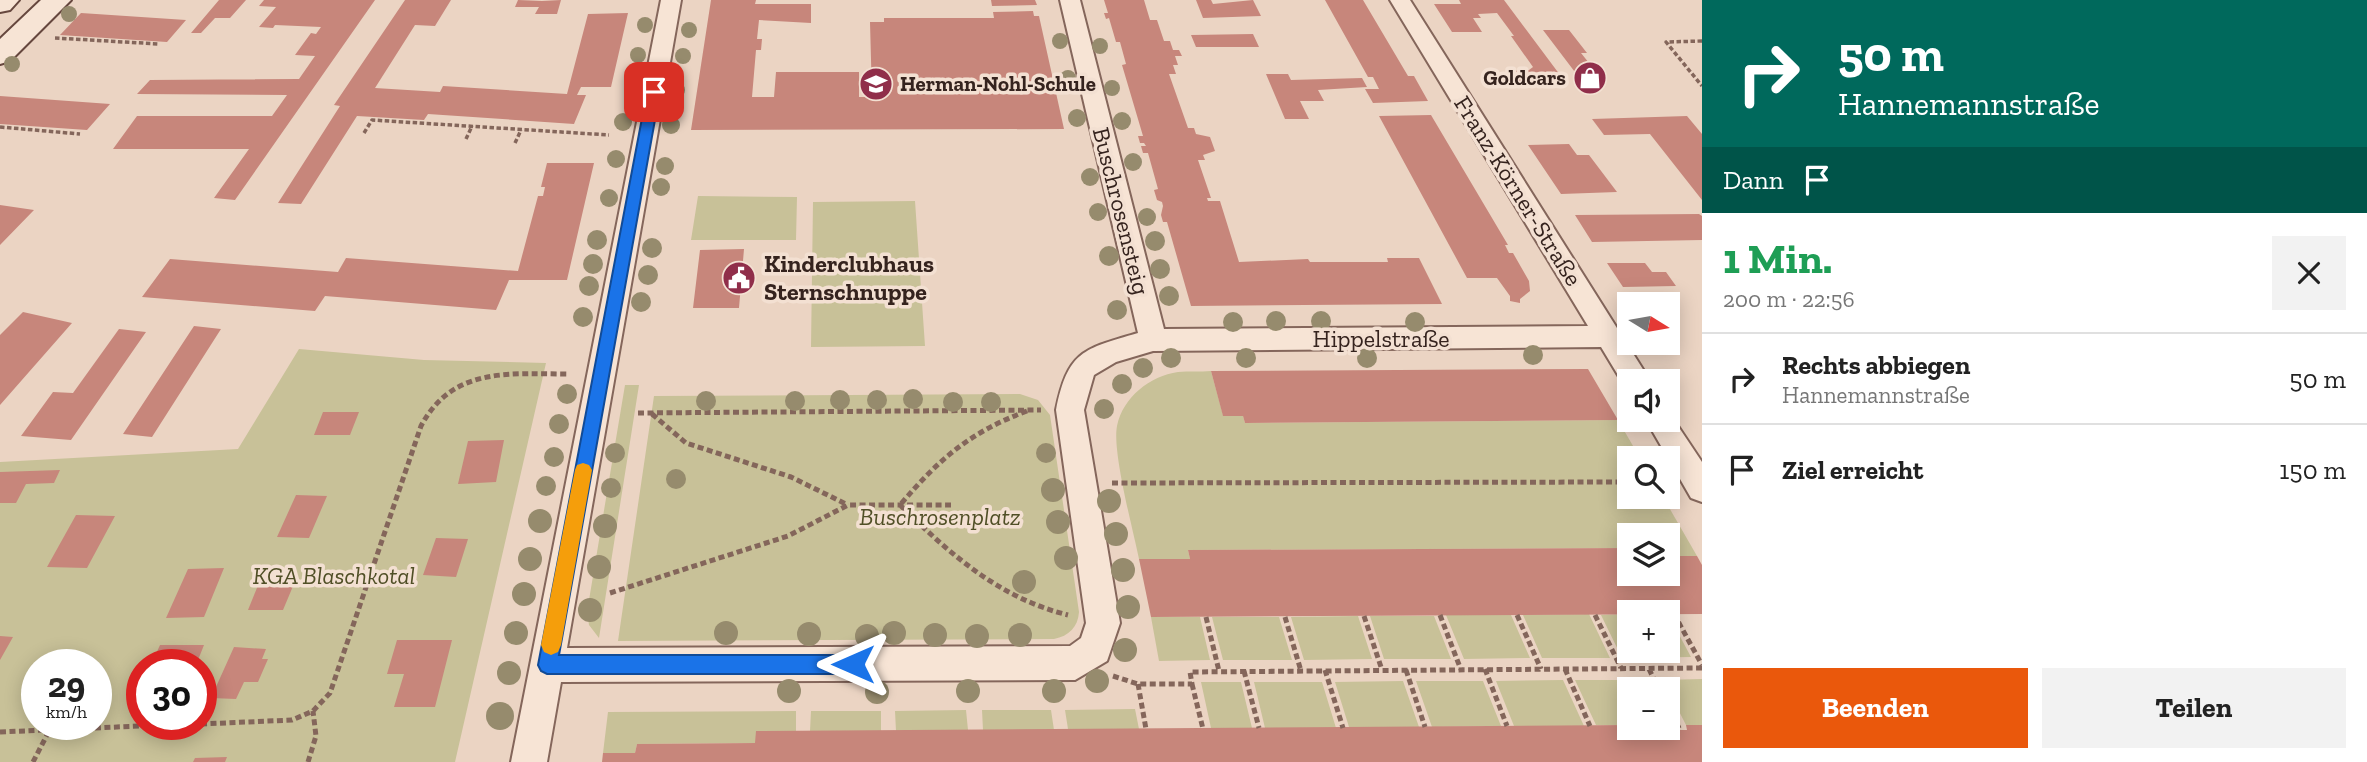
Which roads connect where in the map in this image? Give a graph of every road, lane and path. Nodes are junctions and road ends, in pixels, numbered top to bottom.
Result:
1 (5, 0) edge
2 (57, 0) edge
3 (671, 0) edge
4 (1070, 0) edge
5 (1400, 0) edge
6 (0, 5) edge
7 (53, 38) dead end
8 (1702, 41) edge
9 (159, 44) dead end
10 (0, 55) edge
11 (1702, 86) edge
12 (0, 127) edge
13 (472, 127) junction
14 (521, 130) junction
15 (364, 133) dead end
16 (80, 134) dead end
17 (608, 135) dead end
18 (466, 139) dead end
19 (515, 143) dead end
20 (1609, 336) junction
21 (1153, 340) junction
22 (1629, 369) edge
23 (602, 373) junction
24 (1031, 410) junction
25 (1070, 410) junction
26 (638, 413) dead end
27 (651, 413) junction
28 (1667, 432) edge
29 (1617, 482) edge
30 (1081, 483) junction
31 (1702, 489) edge
32 (848, 505) junction
33 (900, 505) junction
34 (951, 505) dead end
35 (610, 593) dead end
36 (1440, 615) dead end
37 (1517, 615) dead end
38 (1594, 615) dead end
39 (1364, 616) dead end
40 (1206, 617) dead end
41 (1285, 617) dead end
42 (1103, 623) junction
43 (1680, 625) edge
44 (1075, 663) junction
45 (547, 665) junction
46 (1702, 667) edge
47 (1621, 668) junction
48 (1648, 668) junction
49 (1485, 669) junction
50 (1541, 669) junction
51 (1564, 669) junction
52 (1325, 670) junction
53 (1382, 670) junction
54 (1406, 670) junction
55 (1461, 670) junction
56 (1219, 671) junction
57 (1244, 671) junction
58 (1301, 671) junction
59 (1652, 677) edge
60 (1138, 684) junction
61 (1192, 684) junction
62 (313, 710) junction
63 (217, 723) edge
64 (1507, 726) dead end
65 (1590, 726) dead end
66 (1343, 727) dead end
67 (1425, 727) dead end
68 (1259, 728) dead end
69 (1146, 729) dead end
70 (1203, 729) dead end
71 (21, 731) edge
72 (0, 732) edge
73 (45, 740) edge
74 (33, 762) edge
75 (308, 762) edge
76 (529, 762) edge

1 - 6 main road
2 - 10 main road
3 - 23 street
4 - 21 street, Buschrosensteig
5 - 20 street, Franz-Körner-Straße
7 - 9 path
8 - 11 path
12 - 16 path
13 - 14 path
13 - 15 path
13 - 18 path
14 - 17 path
14 - 19 path
20 - 21 street, Hippelstraße
20 - 22 street, Franz-Körner-Straße
21 - 25 street
23 - 45 street
23 - 62 path
24 - 25 path
24 - 27 path
24 - 33 path
25 - 30 street
26 - 27 path
27 - 32 path
28 - 31 street
29 - 30 path
30 - 42 street
32 - 33 path
32 - 35 path
33 - 34 path
33 - 42 path
36 - 55 path
37 - 50 path
38 - 47 path
39 - 53 path
40 - 56 path
41 - 58 path
42 - 44 street
43 - 46 path
44 - 45 street
44 - 60 path
45 - 76 street
46 - 48 path
47 - 48 path
47 - 51 path
48 - 59 path
49 - 50 path
49 - 55 path
49 - 64 path
50 - 51 path
51 - 65 path
52 - 53 path
52 - 58 path
52 - 66 path
53 - 54 path
54 - 55 path
54 - 67 path
56 - 57 path
56 - 61 path
57 - 58 path
57 - 68 path
60 - 61 path
60 - 69 path
61 - 70 path
62 - 63 path
62 - 75 path
71 - 72 path
73 - 74 path

